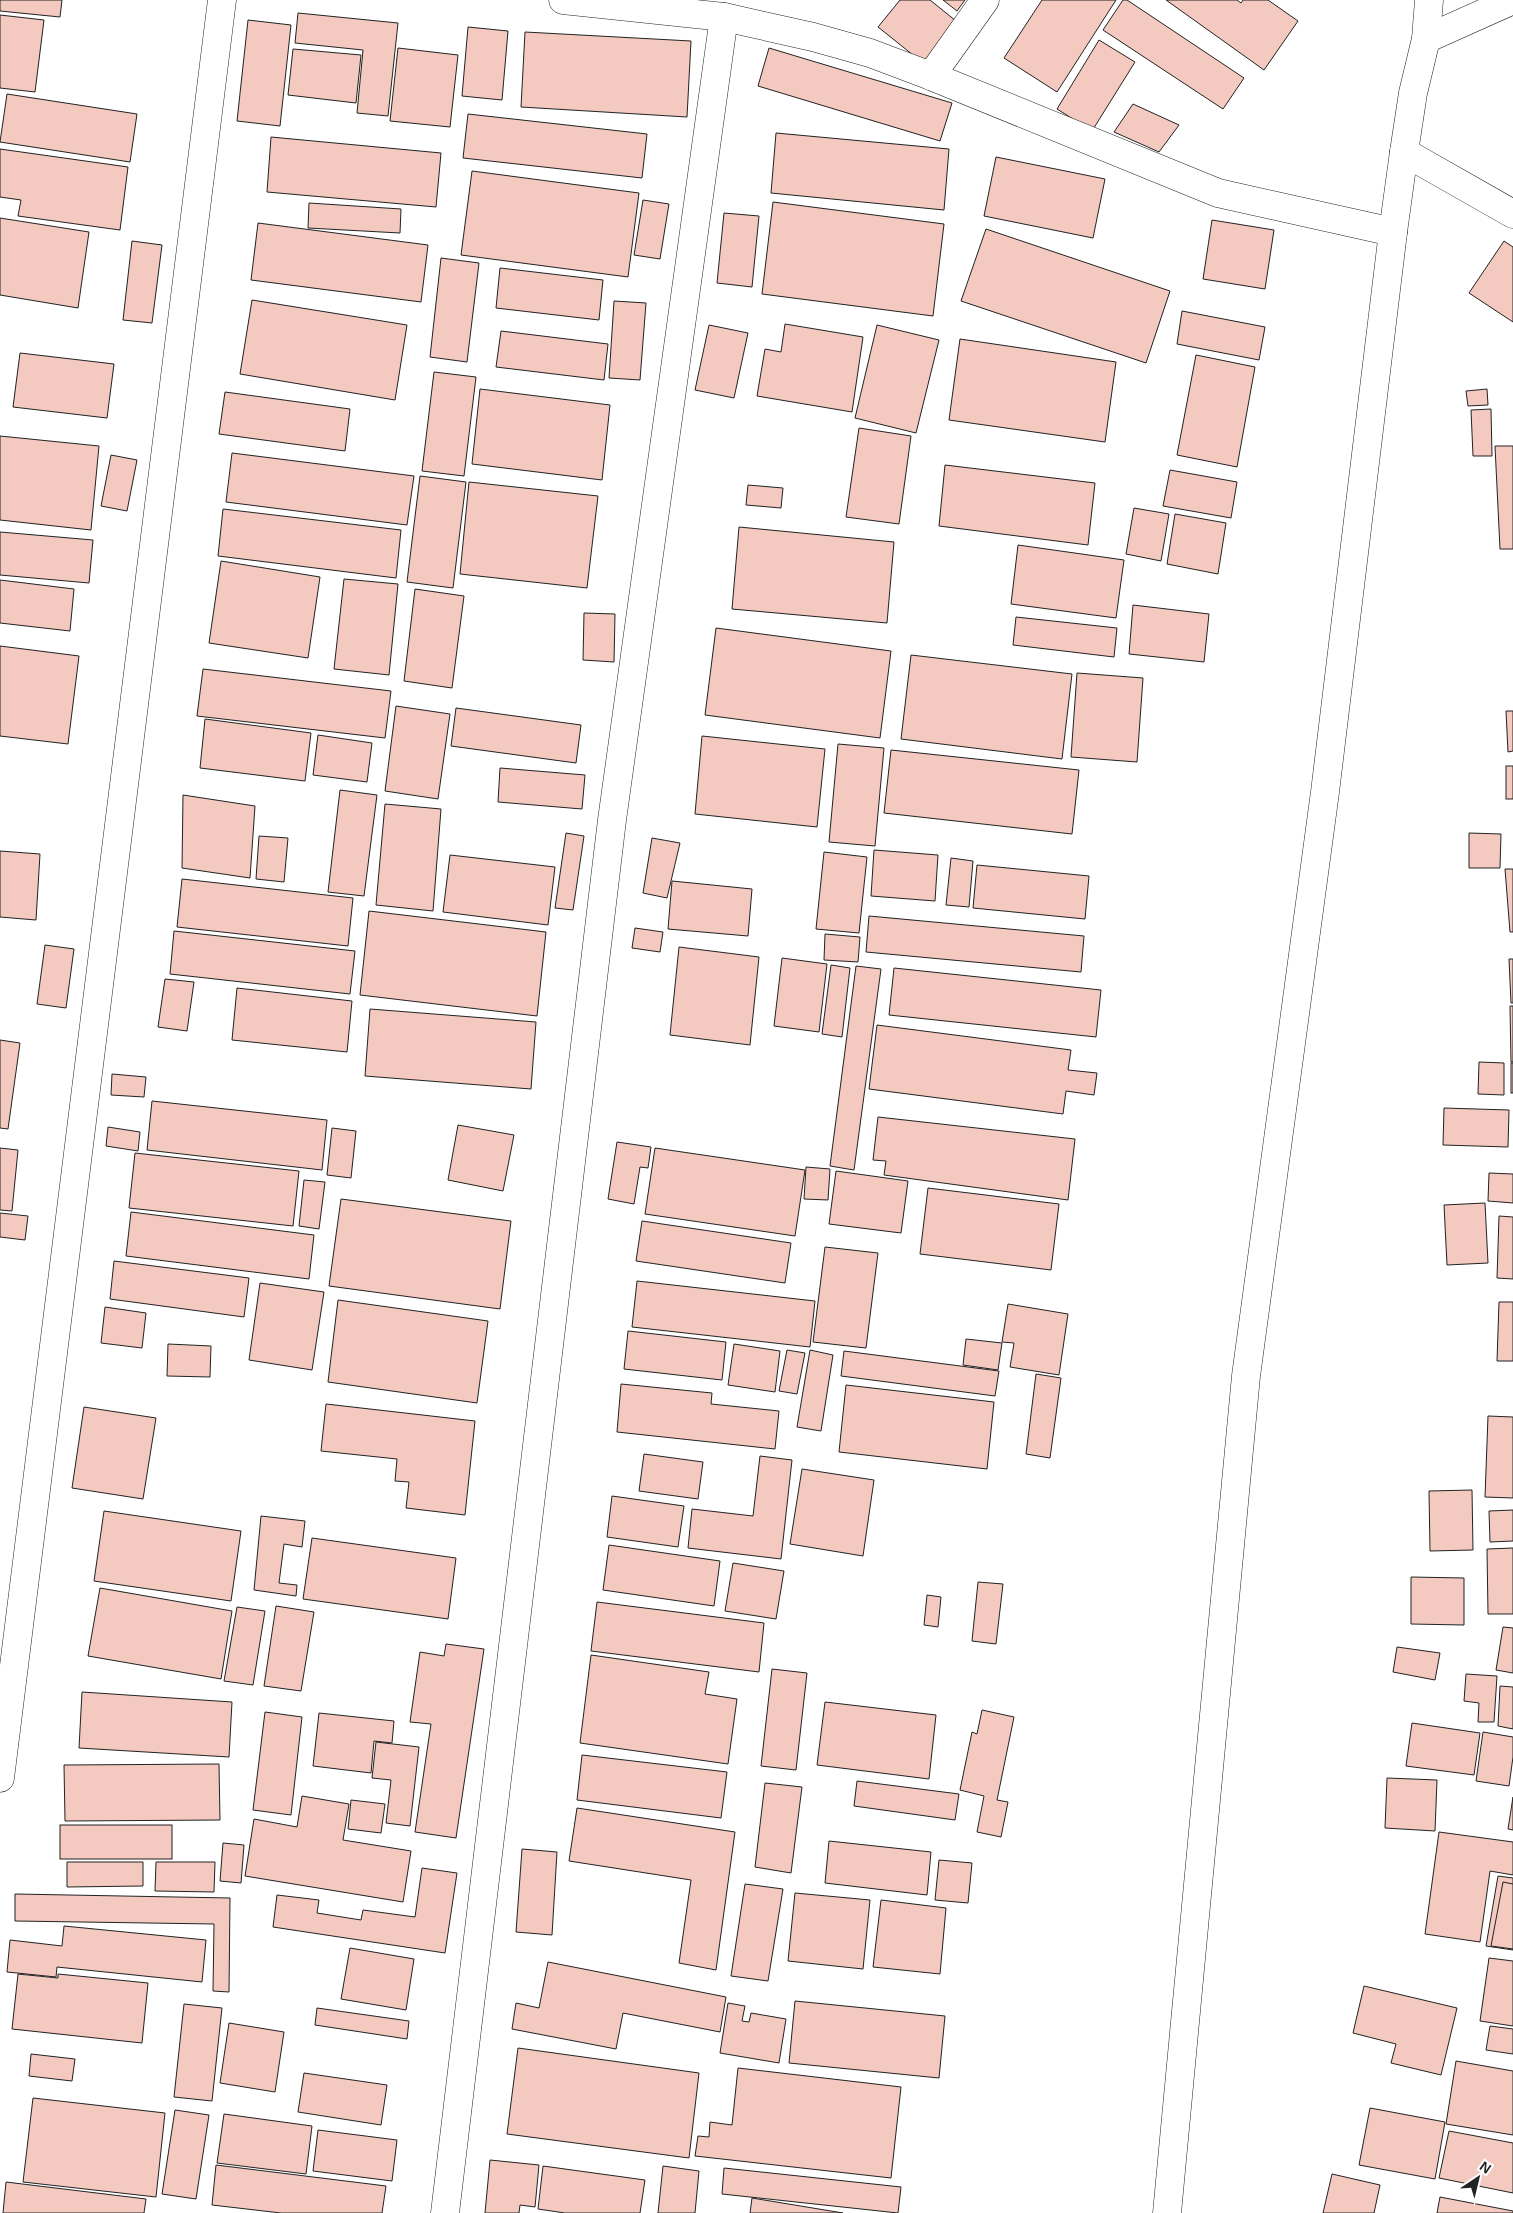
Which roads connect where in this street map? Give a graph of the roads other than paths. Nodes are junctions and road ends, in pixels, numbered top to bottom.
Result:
1 (222, 0) edge
2 (563, 0) edge
3 (985, 0) edge
4 (1428, 0) edge
5 (1513, 0) edge
6 (724, 17) junction
7 (1426, 39) junction
8 (931, 76) junction
9 (1404, 152) junction
10 (1513, 214) edge
11 (1393, 232) junction
12 (0, 1778) edge
13 (445, 2213) edge
14 (1167, 2213) edge

1 - 12 street
2 - 6 street
3 - 8 street
4 - 7 street
5 - 7 street
6 - 8 street
6 - 13 street
7 - 9 street
8 - 11 street
9 - 10 street
9 - 11 street
11 - 14 street

